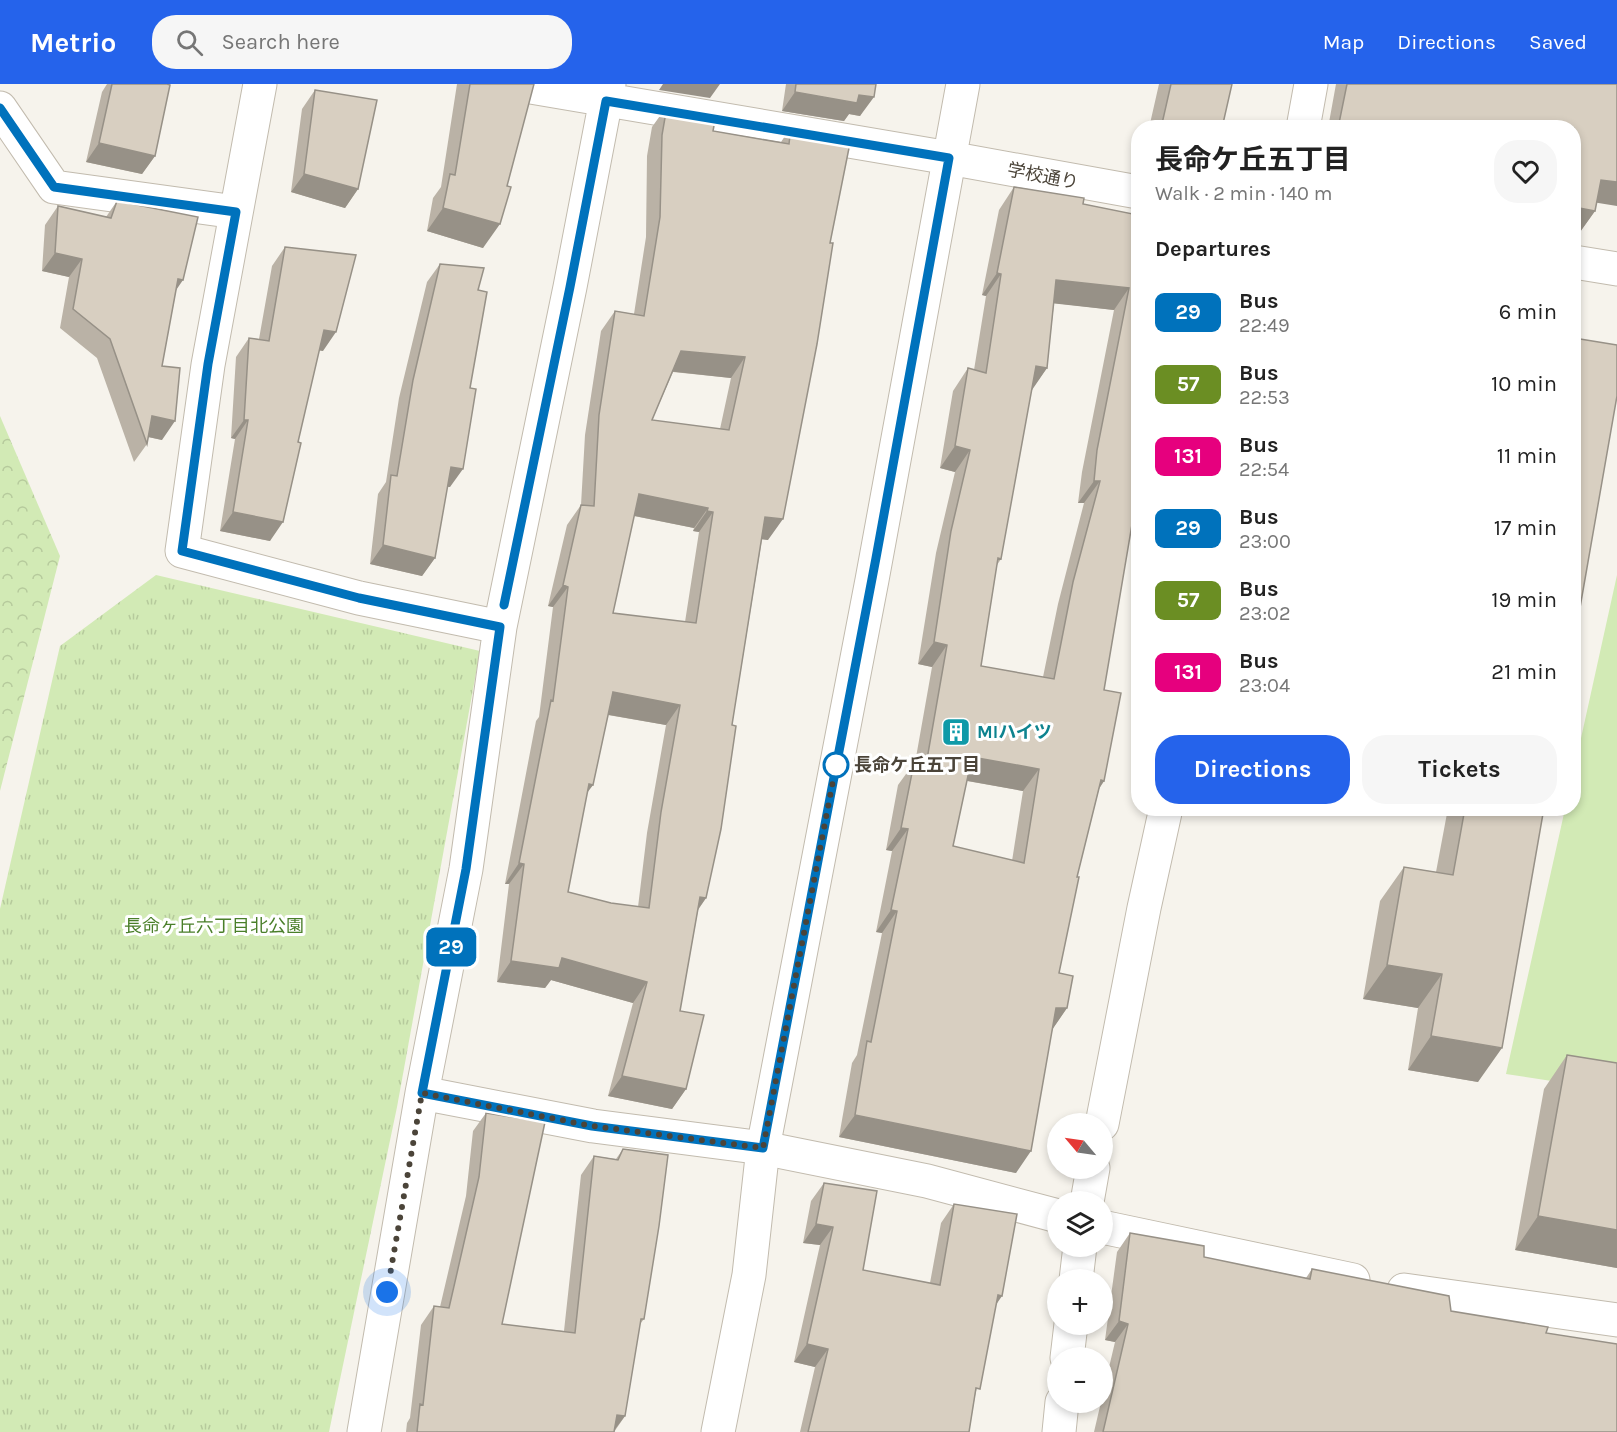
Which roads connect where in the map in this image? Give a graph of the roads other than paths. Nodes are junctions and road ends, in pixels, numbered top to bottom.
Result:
1 (260, 84) edge
2 (513, 84) edge
3 (963, 84) edge
4 (1311, 84) edge
5 (607, 92) edge
6 (0, 108) edge
7 (1304, 120) edge
8 (949, 158) junction
9 (1131, 191) edge
10 (236, 212) junction
11 (1581, 263) edge
12 (1617, 269) edge
13 (500, 627) junction
14 (1164, 816) edge
15 (422, 1093) junction
16 (1104, 1113) edge
17 (763, 1148) junction
18 (1047, 1213) edge
19 (1113, 1229) edge
20 (1617, 1320) edge
21 (1061, 1413) edge
22 (364, 1432) edge
23 (718, 1432) edge
24 (1059, 1432) edge

1 - 10 street
2 - 5 street, 学校通り
3 - 8 street
4 - 7 street
5 - 8 street, 学校通り
5 - 13 street
6 - 10 street
8 - 9 street, 学校通り
8 - 17 street
10 - 13 street
11 - 12 street
13 - 15 street
14 - 16 street
15 - 17 street
15 - 22 street
17 - 18 street
17 - 23 street
19 - 20 street
21 - 24 street

